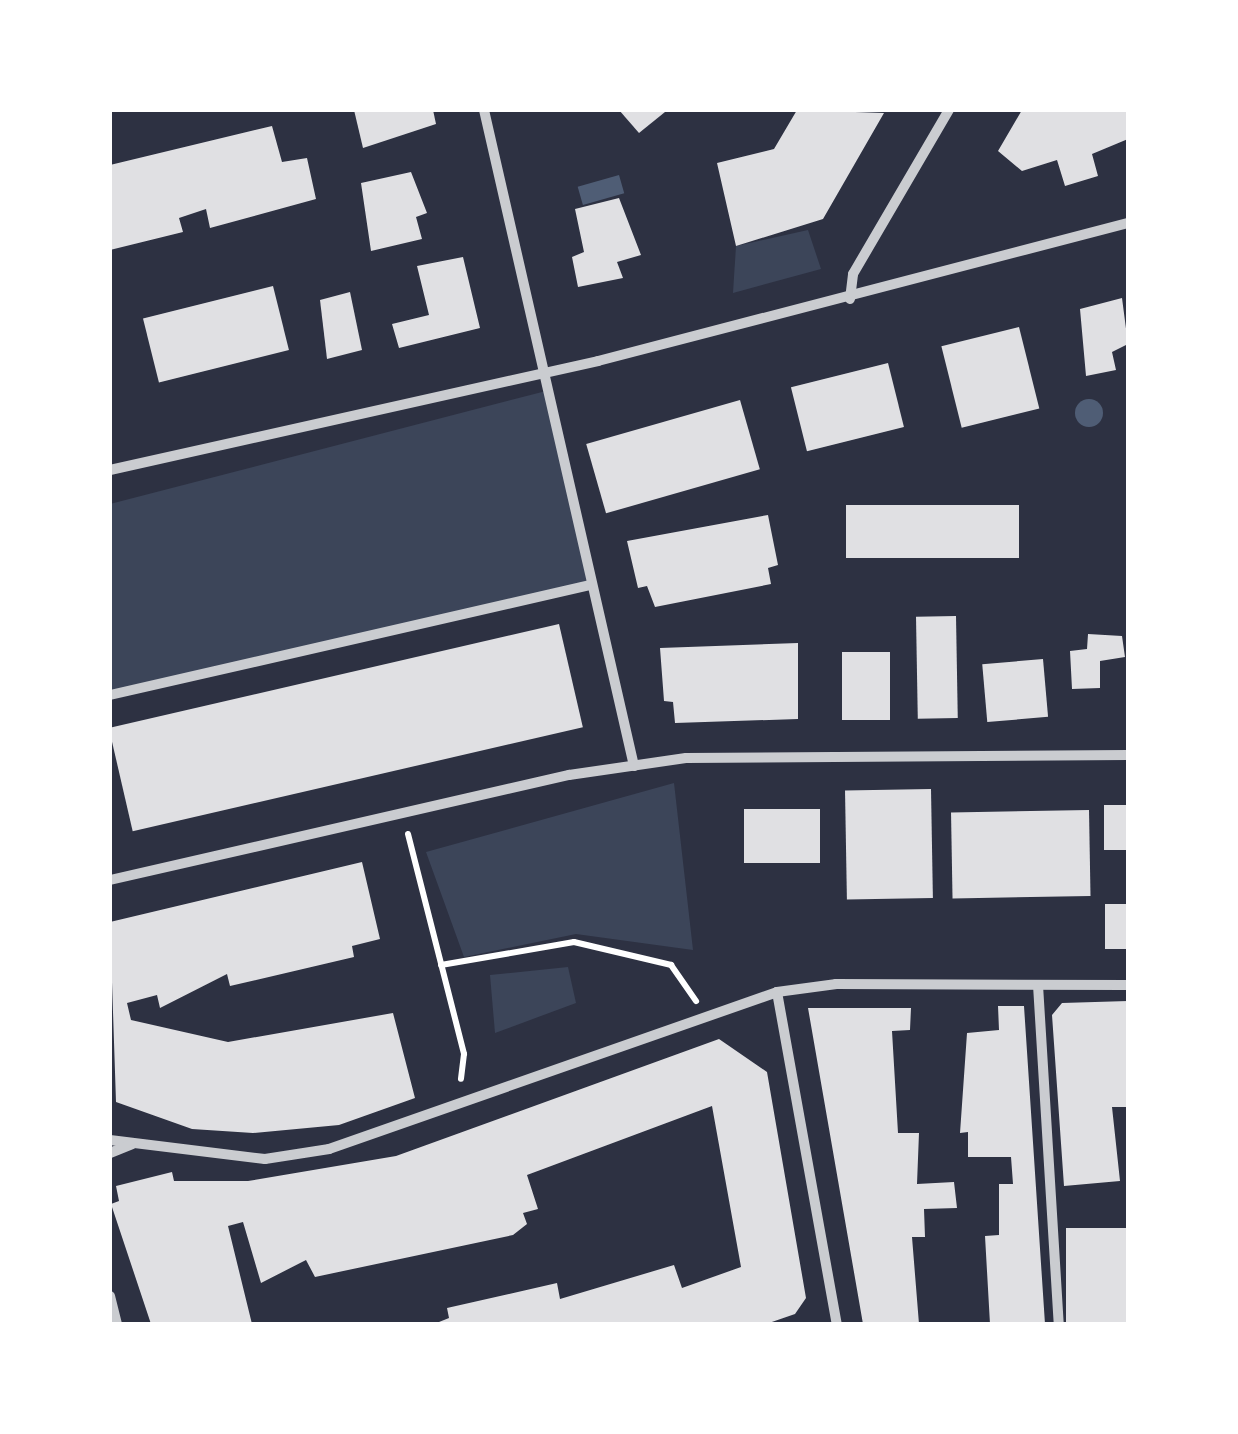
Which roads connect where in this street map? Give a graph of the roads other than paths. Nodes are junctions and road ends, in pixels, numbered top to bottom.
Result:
1 (484, 110) edge
2 (949, 110) edge
3 (1128, 223) edge
4 (850, 299) junction
5 (542, 374) junction
6 (110, 470) edge
7 (590, 584) junction
8 (110, 694) edge
9 (1128, 756) edge
10 (634, 766) junction
11 (110, 880) edge
12 (1038, 985) junction
13 (1128, 985) edge
14 (777, 992) junction
15 (110, 1140) edge
16 (132, 1144) junction
17 (110, 1152) edge
18 (110, 1296) edge
19 (117, 1324) edge
20 (837, 1324) edge
21 (1059, 1324) edge

1 - 5 street
2 - 4 street
3 - 4 street
4 - 5 street
5 - 6 street
5 - 7 street
7 - 8 street
7 - 10 street
9 - 10 street
10 - 11 street
12 - 13 street
12 - 14 street
12 - 21 street
14 - 16 street
14 - 20 street
15 - 16 street
16 - 17 street
18 - 19 street

